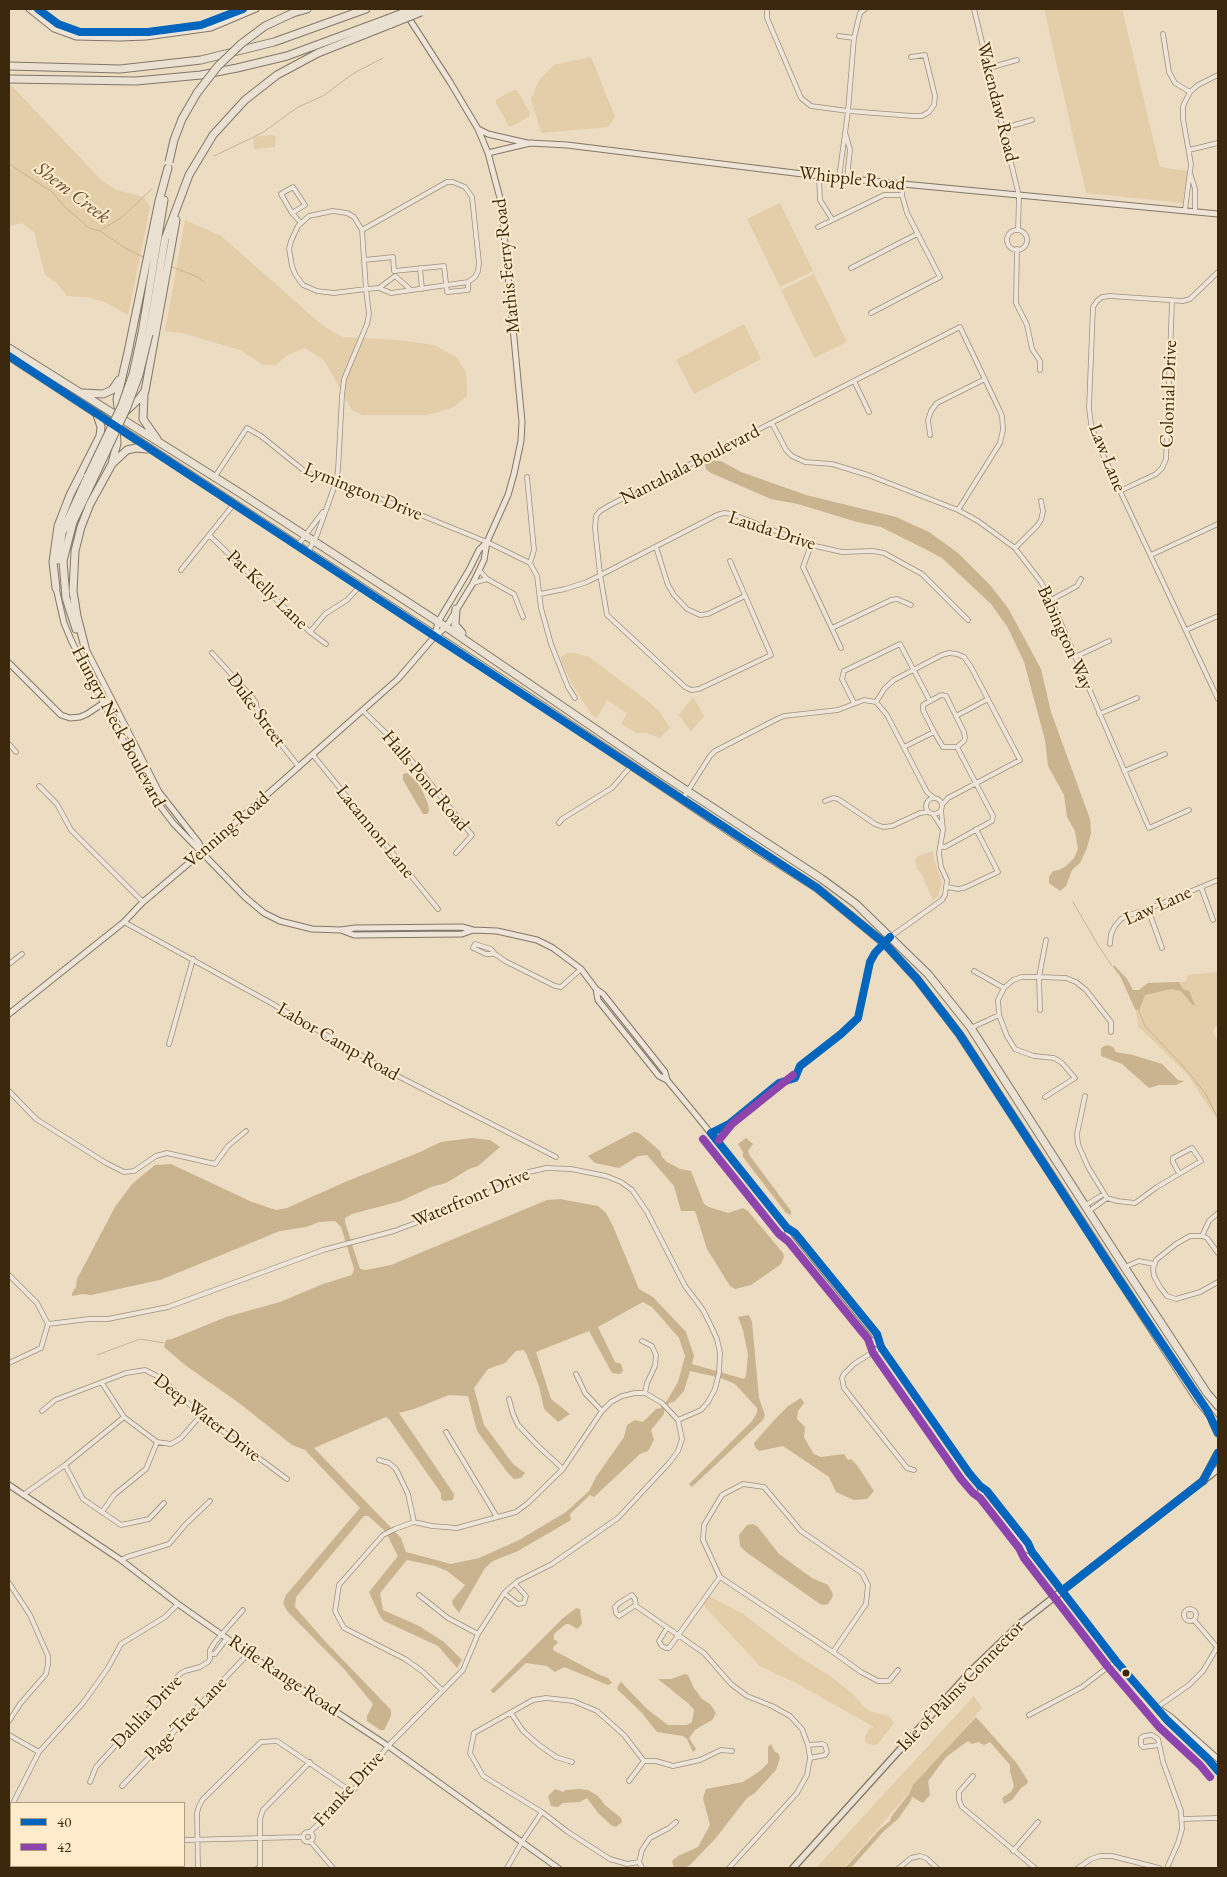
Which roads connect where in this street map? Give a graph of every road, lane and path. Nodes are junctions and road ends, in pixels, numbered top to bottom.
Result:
1 (29, 9) edge
2 (38, 9) edge
3 (243, 9) edge
4 (256, 9) edge
5 (306, 9) edge
6 (366, 9) edge
7 (403, 9) edge
8 (767, 9) edge
9 (865, 9) edge
10 (976, 9) edge
11 (420, 10) edge
12 (389, 21) junction
13 (1163, 34) dead end
14 (839, 36) dead end
15 (854, 38) junction
16 (911, 57) dead end
17 (1017, 60) dead end
18 (9, 65) edge
19 (989, 68) junction
20 (1218, 75) edge
21 (9, 79) edge
22 (1190, 92) junction
23 (848, 111) junction
24 (1032, 120) dead end
25 (1004, 128) junction
26 (478, 129) junction
27 (845, 133) junction
28 (530, 143) junction
29 (1218, 143) edge
30 (1190, 150) junction
31 (488, 152) junction
32 (169, 165) junction
33 (1190, 174) junction
34 (820, 176) junction
35 (839, 178) junction
36 (847, 178) junction
37 (904, 184) junction
38 (902, 195) junction
39 (1019, 196) junction
40 (180, 198) junction
41 (1185, 210) junction
42 (1195, 212) junction
43 (292, 213) junction
44 (1218, 214) edge
45 (832, 219) junction
46 (301, 223) junction
47 (818, 227) dead end
48 (362, 230) junction
49 (1018, 230) junction
50 (917, 234) junction
51 (1017, 249) junction
52 (364, 260) junction
53 (420, 268) junction
54 (851, 268) dead end
55 (394, 271) junction
56 (1218, 272) edge
57 (394, 276) junction
58 (468, 282) junction
59 (446, 285) junction
60 (379, 288) junction
61 (422, 288) junction
62 (366, 289) junction
63 (411, 290) junction
64 (1172, 301) junction
65 (871, 313) dead end
66 (145, 333) junction
67 (9, 348) edge
68 (9, 356) edge
69 (1040, 370) dead end
70 (122, 376) junction
71 (985, 379) junction
72 (854, 381) junction
73 (79, 392) junction
74 (145, 392) junction
75 (869, 412) dead end
76 (97, 415) junction
77 (119, 418) junction
78 (772, 423) junction
79 (116, 427) junction
80 (930, 435) dead end
81 (97, 442) junction
82 (160, 443) junction
83 (152, 450) junction
84 (112, 464) junction
85 (527, 477) dead end
86 (90, 478) junction
87 (214, 478) junction
88 (336, 482) junction
89 (1120, 491) junction
90 (1041, 501) dead end
91 (234, 504) junction
92 (958, 510) junction
93 (324, 511) junction
94 (1218, 524) edge
95 (209, 535) junction
96 (304, 535) junction
97 (314, 541) junction
98 (487, 542) junction
99 (298, 545) junction
100 (811, 545) junction
101 (656, 547) junction
102 (1015, 548) junction
103 (308, 552) junction
104 (1150, 555) junction
105 (730, 561) dead end
106 (530, 562) junction
107 (181, 570) dead end
108 (480, 571) junction
109 (600, 574) junction
110 (487, 579) junction
111 (1081, 579) dead end
112 (473, 583) junction
113 (360, 586) junction
114 (56, 588) junction
115 (540, 594) junction
116 (745, 596) junction
117 (1051, 600) junction
118 (911, 605) dead end
119 (456, 609) junction
120 (1218, 616) edge
121 (523, 618) dead end
122 (968, 620) dead end
123 (438, 622) junction
124 (446, 627) junction
125 (832, 628) junction
126 (1186, 630) junction
127 (310, 632) junction
128 (435, 636) junction
129 (1109, 642) dead end
130 (326, 644) dead end
131 (85, 647) junction
132 (476, 647) junction
133 (841, 648) dead end
134 (212, 653) dead end
135 (1075, 657) junction
136 (9, 663) edge
137 (914, 670) junction
138 (111, 698) junction
139 (575, 698) dead end
140 (1137, 698) dead end
141 (988, 699) junction
142 (1218, 699) edge
143 (930, 701) junction
144 (876, 702) junction
145 (854, 703) junction
146 (104, 704) junction
147 (363, 711) junction
148 (1099, 714) junction
149 (956, 716) junction
150 (934, 732) junction
151 (9, 744) edge
152 (904, 747) junction
153 (957, 747) junction
154 (16, 752) dead end
155 (1165, 754) dead end
156 (313, 755) junction
157 (631, 766) junction
158 (299, 767) junction
159 (1124, 771) junction
160 (976, 782) junction
161 (39, 786) dead end
162 (688, 791) junction
163 (927, 792) junction
164 (933, 797) junction
165 (948, 798) junction
166 (939, 799) junction
167 (682, 800) junction
168 (927, 800) junction
169 (825, 801) dead end
170 (942, 805) junction
171 (925, 807) junction
172 (941, 810) junction
173 (1189, 810) dead end
174 (920, 813) junction
175 (930, 813) junction
176 (560, 823) dead end
177 (943, 830) junction
178 (976, 830) junction
179 (940, 846) junction
180 (202, 852) junction
181 (456, 853) dead end
182 (1218, 880) edge
183 (947, 887) junction
184 (1201, 887) junction
185 (143, 902) junction
186 (438, 909) dead end
187 (1148, 909) junction
188 (1213, 920) dead end
189 (124, 922) junction
190 (890, 937) junction
191 (1046, 940) dead end
192 (1110, 944) dead end
193 (1162, 948) dead end
194 (22, 954) dead end
195 (494, 954) junction
196 (192, 959) junction
197 (9, 964) edge
198 (581, 969) junction
199 (974, 970) dead end
200 (1039, 977) junction
201 (1004, 988) junction
202 (1040, 1010) dead end
203 (9, 1014) edge
204 (999, 1014) junction
205 (971, 1028) junction
206 (1112, 1032) dead end
207 (169, 1044) dead end
208 (9, 1091) edge
209 (1085, 1096) dead end
210 (1045, 1097) dead end
211 (246, 1131) dead end
212 (556, 1157) dead end
213 (1179, 1173) junction
214 (1106, 1196) junction
215 (1086, 1209) junction
216 (1218, 1213) edge
217 (787, 1228) junction
218 (1202, 1236) junction
219 (1218, 1252) edge
220 (1154, 1264) junction
221 (1124, 1268) junction
222 (9, 1275) edge
223 (1218, 1282) edge
224 (48, 1324) junction
225 (642, 1341) dead end
226 (881, 1346) junction
227 (9, 1363) edge
228 (576, 1374) dead end
229 (102, 1383) junction
230 (645, 1393) junction
231 (509, 1399) dead end
232 (1218, 1406) edge
233 (42, 1410) dead end
234 (1207, 1410) junction
235 (602, 1411) junction
236 (201, 1414) junction
237 (124, 1417) junction
238 (678, 1420) junction
239 (1218, 1425) edge
240 (446, 1432) dead end
241 (1218, 1433) edge
242 (157, 1442) junction
243 (1218, 1453) edge
244 (379, 1460) dead end
245 (65, 1465) junction
246 (563, 1469) junction
247 (1218, 1469) edge
248 (914, 1470) dead end
249 (287, 1480) dead end
250 (1203, 1481) junction
251 (9, 1485) edge
252 (980, 1486) junction
253 (22, 1495) junction
254 (994, 1500) junction
255 (210, 1501) dead end
256 (164, 1503) dead end
257 (102, 1512) junction
258 (497, 1517) junction
259 (414, 1522) junction
260 (1005, 1525) junction
261 (1023, 1537) junction
262 (1032, 1552) junction
263 (121, 1560) junction
264 (720, 1577) junction
265 (9, 1583) edge
266 (515, 1584) junction
267 (1062, 1590) junction
268 (505, 1594) junction
269 (418, 1596) dead end
270 (178, 1604) junction
271 (636, 1606) junction
272 (243, 1610) dead end
273 (1194, 1620) dead end
274 (667, 1628) junction
275 (222, 1634) junction
276 (478, 1634) junction
277 (678, 1636) junction
278 (227, 1638) junction
279 (1218, 1647) edge
280 (833, 1652) junction
281 (249, 1653) junction
282 (211, 1654) junction
283 (1116, 1661) junction
284 (898, 1670) dead end
285 (442, 1690) junction
286 (1156, 1708) junction
287 (511, 1713) junction
288 (1029, 1716) dead end
289 (9, 1721) edge
290 (9, 1735) edge
291 (808, 1745) junction
292 (1159, 1745) junction
293 (388, 1746) junction
294 (732, 1751) dead end
295 (39, 1752) junction
296 (810, 1758) junction
297 (1218, 1759) edge
298 (644, 1760) junction
299 (310, 1762) junction
300 (572, 1762) dead end
301 (1218, 1771) edge
302 (973, 1776) dead end
303 (629, 1781) dead end
304 (90, 1782) dead end
305 (122, 1786) dead end
306 (352, 1792) junction
307 (14, 1802) edge
308 (542, 1812) junction
309 (1218, 1818) edge
310 (1182, 1819) junction
311 (676, 1822) dead end
312 (1038, 1822) dead end
313 (310, 1832) junction
314 (260, 1837) junction
315 (302, 1837) junction
316 (185, 1840) edge
317 (197, 1840) junction
318 (310, 1842) junction
319 (522, 1842) junction
320 (1013, 1851) junction
321 (639, 1862) junction
322 (198, 1868) edge
323 (258, 1868) edge
324 (333, 1868) edge
325 (507, 1868) edge
326 (558, 1868) edge
327 (642, 1868) edge
328 (729, 1868) edge
329 (793, 1868) edge
330 (899, 1868) edge
331 (937, 1868) edge
332 (1035, 1868) edge
333 (1078, 1868) edge
334 (1159, 1868) edge
335 (1167, 1868) edge

1 - 4 main road
2 - 3 main road
5 - 32 highway, bridge
6 - 18 highway
7 - 26 main road, Mathis Ferry Road
8 - 23 street
9 - 15 street
10 - 19 street, Wakendaw Road
11 - 12 highway, bridge
12 - 21 highway
12 - 40 highway
13 - 22 street
14 - 15 street
15 - 23 street
16 - 23 street
17 - 19 street
19 - 25 street, Wakendaw Road
20 - 22 street
22 - 30 street
23 - 27 street
24 - 25 street
25 - 39 street, Wakendaw Road
26 - 28 main road
26 - 31 main road, Mathis Ferry Road
27 - 35 street
27 - 36 street
28 - 31 main road, Whipple Road
28 - 34 main road, Whipple Road
29 - 30 street
30 - 33 street
31 - 98 main road, Mathis Ferry Road
32 - 66 highway
32 - 70 highway
33 - 41 street
33 - 42 street
34 - 35 main road, Whipple Road
34 - 45 street
35 - 36 main road, Whipple Road
36 - 37 main road, Whipple Road
37 - 38 street
37 - 39 main road, Whipple Road
38 - 45 street
38 - 50 street
39 - 41 main road, Whipple Road
39 - 49 street, Wakendaw Road
40 - 66 highway
40 - 74 highway
41 - 42 main road, Whipple Road
42 - 44 main road, Whipple Road
43 - 43 street
43 - 46 street
45 - 47 street
46 - 48 street
46 - 62 street
48 - 52 street
48 - 58 street
49 - 51 street
49 - 51 street
50 - 54 street
50 - 65 street
51 - 69 street
52 - 55 street
52 - 62 street
53 - 55 street
53 - 59 street
53 - 61 street
55 - 57 street
56 - 64 street, Law Lane
57 - 60 street
57 - 63 street
58 - 59 street
58 - 59 street
59 - 61 street
60 - 62 street
60 - 63 street
61 - 63 street
62 - 88 street
64 - 89 street, Colonial Drive
64 - 89 street, Law Lane
66 - 86 highway, bridge
67 - 73 highway
68 - 76 highway
70 - 73 highway
70 - 77 highway
71 - 72 street, Nantahala Boulevard
71 - 80 street
71 - 92 street, Nantahala Boulevard
72 - 75 street
72 - 78 street, Nantahala Boulevard
73 - 77 highway
74 - 77 highway
74 - 82 highway
76 - 79 highway
76 - 81 highway
77 - 79 highway
77 - 82 highway
78 - 92 street, Babington Way
78 - 109 street, Nantahala Boulevard
79 - 81 highway
79 - 83 highway
79 - 84 highway
81 - 114 highway
82 - 87 highway
83 - 84 highway
83 - 91 highway
84 - 131 highway
85 - 106 street
86 - 114 highway
86 - 131 highway
87 - 88 street, Lymington Drive
87 - 96 highway
88 - 93 street
88 - 98 street, Lymington Drive
89 - 104 street, Law Lane
90 - 102 street
91 - 95 street
91 - 99 highway
92 - 102 street, Babington Way
93 - 96 street
93 - 97 street
94 - 104 street
95 - 107 street
95 - 127 street, Pat Kelly Lane
96 - 97 highway
96 - 99 street
97 - 103 street
97 - 123 highway
98 - 106 street
98 - 108 main road, Mathis Ferry Road
98 - 123 main road, Mathis Ferry Road
99 - 103 highway
100 - 101 street, Lauda Drive
100 - 122 street, Lauda Drive
100 - 125 street
101 - 109 street, Lauda Drive
101 - 116 street
102 - 117 street, Babington Way
103 - 113 highway
104 - 126 street, Law Lane
105 - 116 street, Nantahala Boulevard
106 - 115 street
108 - 110 street
108 - 112 main road, Mathis Ferry Road
109 - 115 street, Lauda Drive
109 - 116 street, Nantahala Boulevard
110 - 112 street
110 - 121 street
111 - 117 street
112 - 119 main road, Mathis Ferry Road
113 - 127 street
113 - 128 highway
114 - 146 main road, Hungry Neck Boulevard
115 - 139 street
117 - 135 street, Babington Way
118 - 125 street
119 - 124 main road, Mathis Ferry Road
119 - 132 highway
120 - 126 street
123 - 124 highway
123 - 128 main road, Mathis Ferry Road
124 - 128 main road, Mathis Ferry Road
124 - 132 highway
125 - 133 street
126 - 142 street, Law Lane
127 - 130 street, Pat Kelly Lane
128 - 147 main road, Venning Road
128 - 157 highway
129 - 135 street
131 - 138 main road, Hungry Neck Boulevard
132 - 162 highway
134 - 158 street, Duke Street
135 - 148 street, Babington Way
136 - 146 main road
137 - 141 street
137 - 143 street
137 - 144 street
137 - 145 street
138 - 146 main road
138 - 180 main road, Hungry Neck Boulevard
140 - 148 street
141 - 149 street
141 - 160 street
143 - 149 street
143 - 150 street
144 - 145 street
144 - 152 street
145 - 162 street
146 - 180 main road, Hungry Neck Boulevard
147 - 156 main road, Venning Road
147 - 181 street, Halls Pond Road
148 - 159 street, Babington Way
149 - 153 street
150 - 152 street
150 - 153 street
151 - 154 street
152 - 163 street
153 - 160 street
155 - 159 street
156 - 158 main road, Venning Road
156 - 186 street, Lacannon Lane
157 - 167 highway
157 - 176 street
158 - 180 main road, Venning Road
159 - 173 street, Babington Way
160 - 165 street
160 - 178 street
161 - 185 street
162 - 167 street
162 - 190 highway
163 - 164 street
163 - 168 street
164 - 166 street
164 - 168 street
165 - 166 street
165 - 170 street
166 - 170 street
167 - 234 highway
168 - 171 street
169 - 174 street
170 - 172 street
171 - 174 street
171 - 175 street
172 - 175 street
172 - 177 street
174 - 175 street
175 - 177 street
177 - 179 street
178 - 179 street
178 - 183 street
179 - 183 street
180 - 185 main road, Venning Road
180 - 198 main road, Hungry Neck Boulevard
182 - 184 street, Law Lane
183 - 190 street
184 - 187 street, Law Lane
184 - 188 street
185 - 189 main road, Venning Road
187 - 192 street, Law Lane
187 - 193 street
189 - 196 street, Labor Camp Road
189 - 203 main road, Venning Road
190 - 205 highway
191 - 200 street
194 - 197 street
195 - 195 street
195 - 198 street
196 - 207 street
196 - 212 street, Labor Camp Road
198 - 217 main road, Hungry Neck Boulevard
199 - 201 street
200 - 201 street
200 - 202 street
200 - 206 street
201 - 204 street
204 - 205 street
204 - 210 street
205 - 215 highway
208 - 211 street
209 - 214 street
213 - 213 street
213 - 214 street
214 - 215 street
214 - 215 street
215 - 221 highway
216 - 218 street
217 - 226 main road, Hungry Neck Boulevard
217 - 226 main road, Hungry Neck Boulevard
218 - 219 street
218 - 220 street
220 - 221 street
220 - 223 street
221 - 232 highway
222 - 224 street
224 - 227 street
224 - 238 street, Waterfront Drive
225 - 230 street
226 - 248 street
226 - 252 main road, Hungry Neck Boulevard
228 - 235 street
229 - 233 street, Deep Water Drive
229 - 236 street, Deep Water Drive
229 - 237 street
230 - 235 street
230 - 238 street
231 - 246 street
234 - 239 highway
234 - 241 highway
235 - 246 street
236 - 242 street
236 - 249 street, Deep Water Drive
237 - 242 street
237 - 245 street
238 - 266 street, Franke Drive
240 - 258 street
242 - 257 street
243 - 250 highway
244 - 259 street
245 - 253 street
245 - 257 street
246 - 258 street
247 - 250 main road, Isle of Palms Connector
250 - 267 main road, Isle of Palms Connector
251 - 253 main road, Rifle Range Road
252 - 254 main road, Hungry Neck Boulevard
252 - 260 main road, Hungry Neck Boulevard
253 - 263 main road, Rifle Range Road
254 - 260 main road
254 - 261 main road, Hungry Neck Boulevard
255 - 263 street
256 - 257 street
258 - 259 street
259 - 285 street
260 - 261 main road
260 - 262 main road, Hungry Neck Boulevard
261 - 262 main road, Hungry Neck Boulevard
262 - 267 main road, Hungry Neck Boulevard
263 - 270 main road, Rifle Range Road
264 - 277 street
264 - 280 street
264 - 280 street
265 - 289 street
266 - 268 street, Franke Drive
266 - 268 street
267 - 283 main road, Hungry Neck Boulevard
267 - 329 main road, Isle of Palms Connector
268 - 276 street, Franke Drive
269 - 276 street
270 - 275 main road, Rifle Range Road
270 - 295 street
271 - 271 street
271 - 274 street
272 - 275 street, Dahlia Drive
273 - 279 street
274 - 277 street
274 - 277 street
275 - 278 main road, Rifle Range Road
275 - 282 street, Dahlia Drive
276 - 285 street, Franke Drive
277 - 291 street
278 - 281 main road, Rifle Range Road
278 - 282 street, Dahlia Drive
279 - 286 street
280 - 284 street
281 - 293 main road, Rifle Range Road
281 - 305 street, Page Tree Lane
282 - 304 street, Dahlia Drive
283 - 286 main road, Hungry Neck Boulevard
283 - 288 street
285 - 293 street, Franke Drive
286 - 297 main road
286 - 301 main road
287 - 298 street
287 - 300 street
287 - 308 street
290 - 295 street
291 - 296 street
291 - 296 street
292 - 292 street
292 - 310 street
293 - 306 street, Franke Drive
293 - 319 main road, Rifle Range Road
294 - 298 street
295 - 307 street
296 - 328 street
298 - 303 street
299 - 306 street
299 - 314 street
299 - 317 street
302 - 320 street
306 - 313 street, Franke Drive
308 - 319 street
308 - 321 street
309 - 310 street
310 - 335 street
311 - 321 street
312 - 320 street
313 - 315 street
313 - 318 street
314 - 315 street
314 - 317 street
314 - 323 street
315 - 318 street
316 - 317 street
317 - 322 street
318 - 324 street, Franke Drive
319 - 325 street
319 - 326 main road, Rifle Range Road
320 - 332 street
321 - 327 street
330 - 331 street
333 - 334 street

